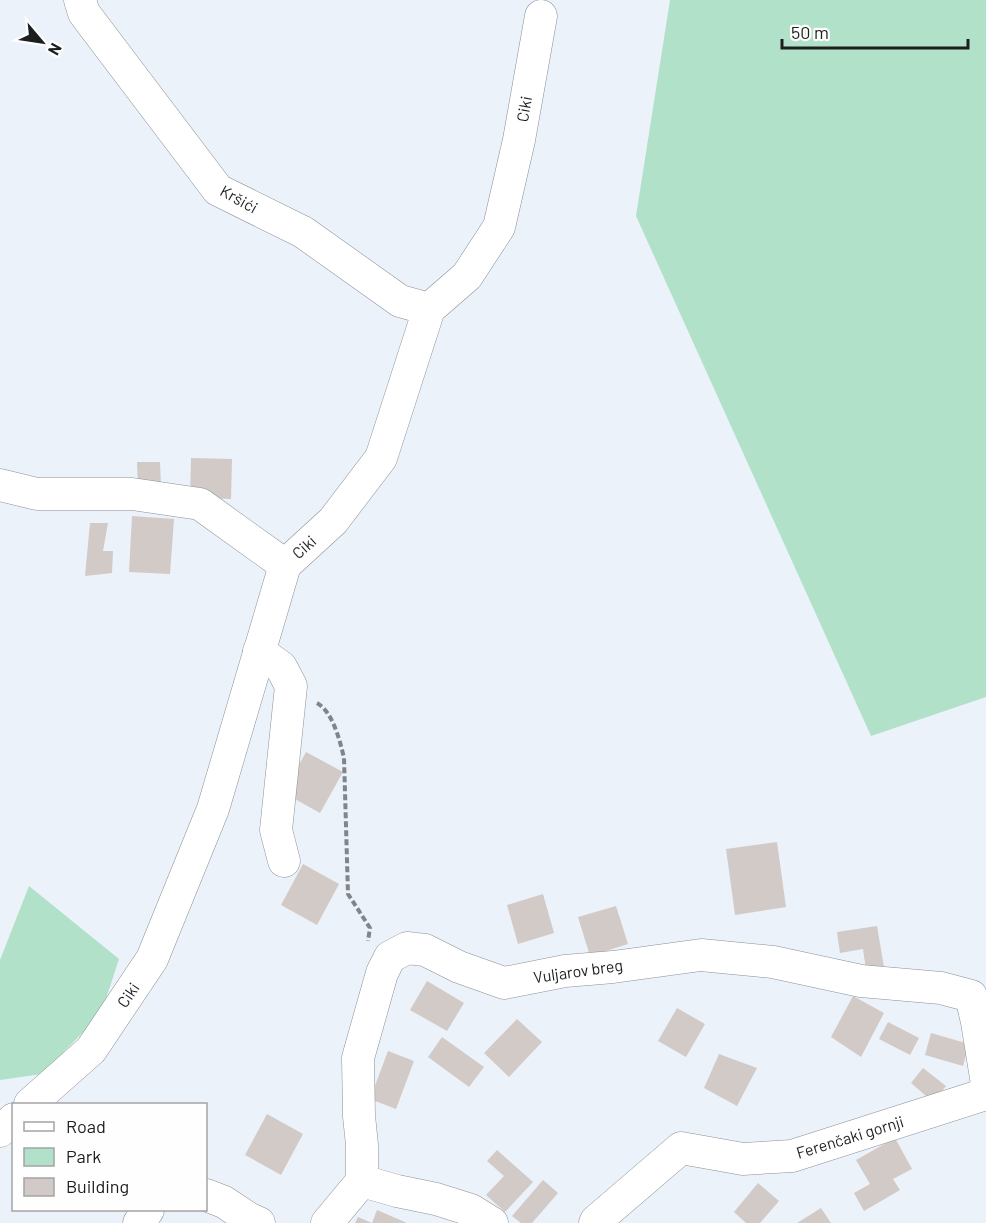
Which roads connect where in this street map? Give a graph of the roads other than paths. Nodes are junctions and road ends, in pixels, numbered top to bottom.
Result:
1 (80, 0) edge
2 (541, 16) dead end
3 (429, 309) junction
4 (0, 485) edge
5 (285, 565) junction
6 (259, 651) junction
7 (284, 861) dead end
8 (986, 1078) edge
9 (986, 1094) edge
10 (31, 1103) edge
11 (12, 1121) edge
12 (0, 1131) edge
13 (362, 1181) junction
14 (207, 1195) edge
15 (259, 1223) edge
16 (327, 1223) edge
17 (492, 1223) edge
18 (595, 1223) edge

1 - 3 street, Kršići
2 - 3 street, Ciki
3 - 5 street, Ciki
4 - 5 street
5 - 6 street, Ciki
6 - 7 street
6 - 10 street, Ciki
8 - 13 street, Vuljarov breg
9 - 18 street, Ferenčaki gornji
11 - 12 street
13 - 16 street
13 - 17 street
14 - 15 street

